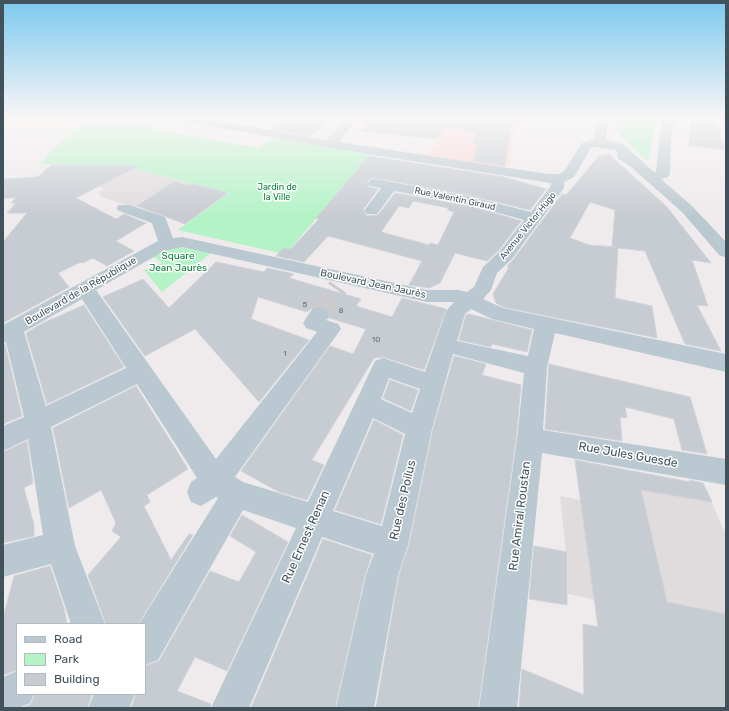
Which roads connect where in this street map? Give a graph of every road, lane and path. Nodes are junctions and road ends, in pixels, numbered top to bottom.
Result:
1 (350, 150) edge
2 (583, 150) edge
3 (613, 150) edge
4 (665, 150) edge
5 (643, 170) junction
6 (556, 178) junction
7 (449, 180) junction
8 (124, 208) dead end
9 (372, 211) dead end
10 (534, 218) junction
11 (163, 245) junction
12 (726, 252) edge
13 (85, 289) junction
14 (470, 300) junction
15 (319, 314) dead end
16 (545, 325) junction
17 (8, 333) edge
18 (460, 348) dead end
19 (726, 362) edge
20 (536, 367) junction
21 (140, 372) junction
22 (432, 384) junction
23 (366, 403) junction
24 (38, 423) junction
25 (419, 429) junction
26 (530, 438) junction
27 (3, 439) edge
28 (726, 472) edge
29 (218, 489) junction
30 (314, 519) junction
31 (393, 545) junction
32 (60, 546) junction
33 (3, 561) edge
34 (88, 623) edge
35 (146, 645) edge
36 (16, 690) edge
37 (115, 695) edge
38 (3, 696) edge
39 (107, 708) edge
40 (230, 708) edge
41 (355, 708) edge
42 (498, 708) edge

1 - 7 street
2 - 6 street, Avenue Victor Hugo
3 - 5 street
4 - 5 street
5 - 12 street
6 - 7 street
6 - 10 street, Avenue Victor Hugo
7 - 9 street, Rue Valentin Giraud
7 - 10 street, Rue Valentin Giraud
8 - 11 street
10 - 14 street, Avenue Victor Hugo
11 - 13 street, Boulevard de la République
11 - 14 street, Boulevard Jean Jaurès
13 - 17 street, Boulevard de la République
13 - 21 street
14 - 16 street, Boulevard Jean Jaurès
14 - 22 street, Rue des Poilus
15 - 29 street
16 - 19 street, Boulevard Jean Jaurès
16 - 20 street, Rue Amiral Roustan
17 - 24 street
18 - 20 street
20 - 26 street, Rue Amiral Roustan
21 - 24 street
21 - 29 street
22 - 23 street, Rue Ernest Renan
22 - 25 street, Rue des Poilus
23 - 25 street
23 - 30 street, Rue Ernest Renan
24 - 27 street
24 - 32 street
25 - 31 street, Rue des Poilus
26 - 28 street, Rue Jules Guesde
26 - 42 street, Rue Amiral Roustan
29 - 30 street
29 - 35 street
30 - 31 street
30 - 40 street, Rue Ernest Renan
31 - 41 street, Rue des Poilus
32 - 33 street
32 - 34 street
36 - 38 street
37 - 39 street

